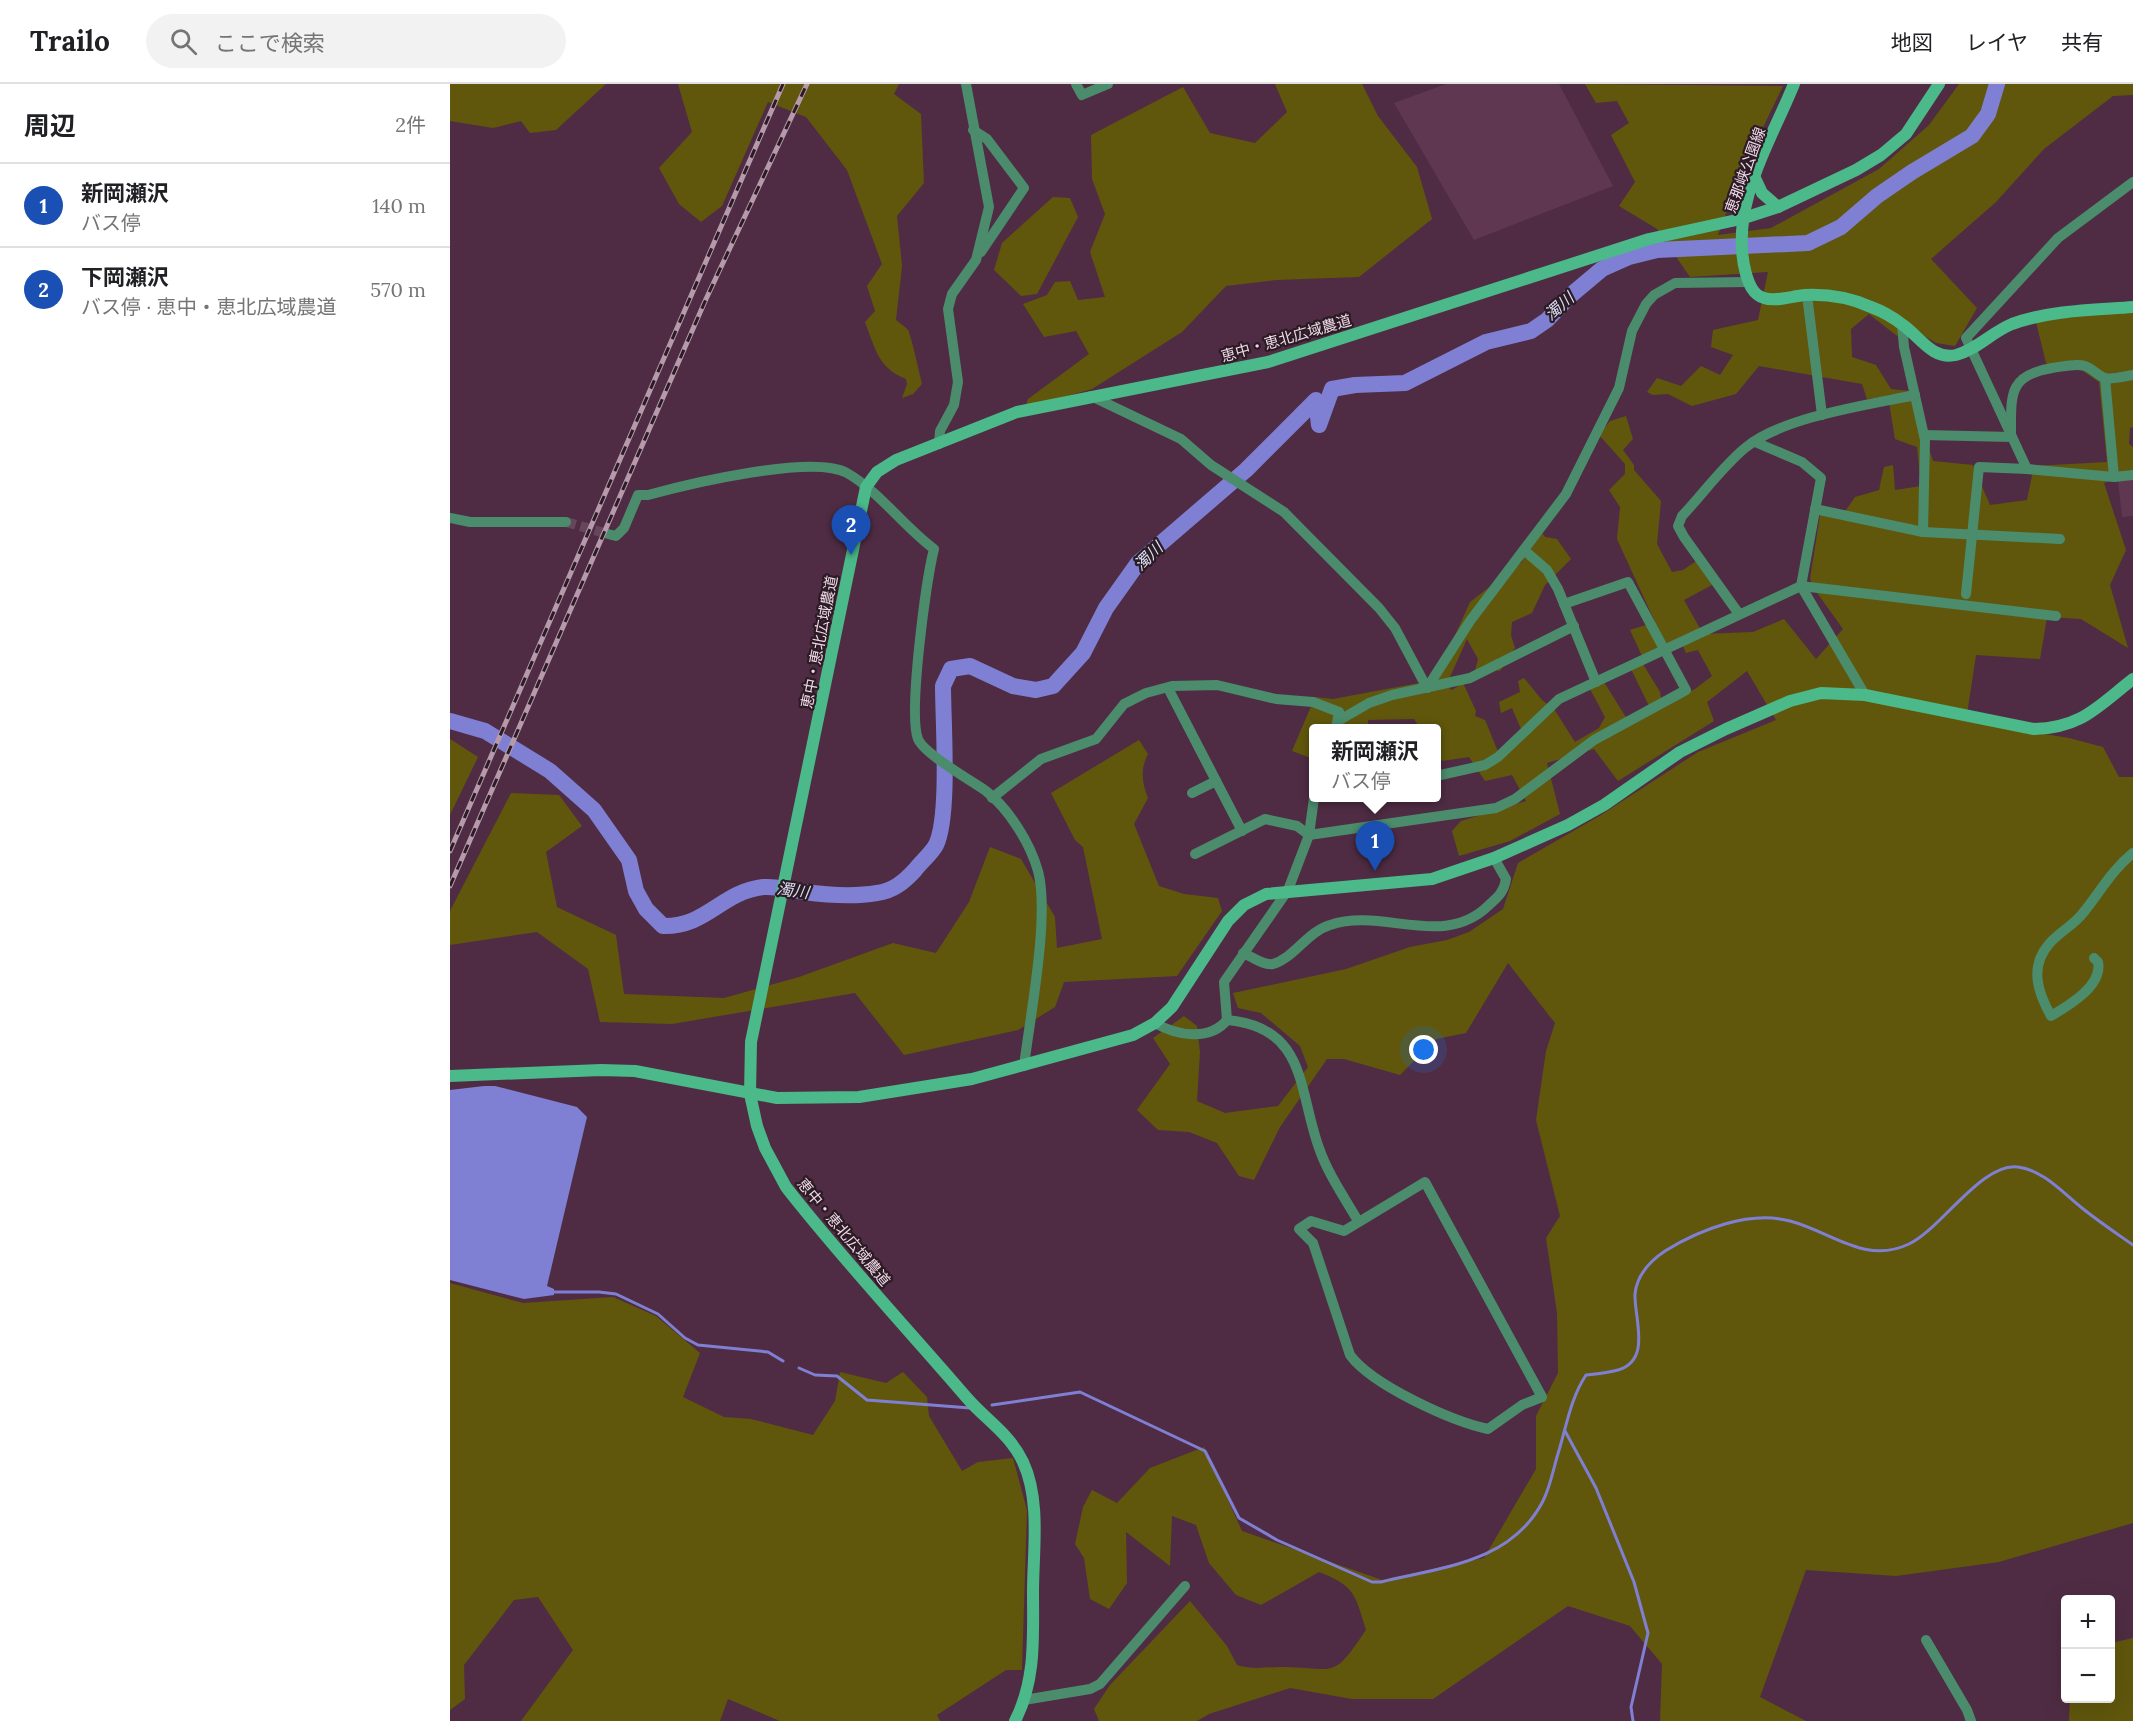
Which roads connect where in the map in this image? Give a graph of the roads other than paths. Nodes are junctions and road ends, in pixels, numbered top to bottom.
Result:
1 (966, 84) edge
2 (1076, 84) edge
3 (1108, 84) edge
4 (1794, 84) edge
5 (1939, 84) edge
6 (973, 130) junction
7 (1755, 178) junction
8 (2133, 182) edge
9 (1778, 207) junction
10 (1741, 219) junction
11 (976, 260) junction
12 (1748, 282) junction
13 (1807, 295) junction
14 (2133, 307) edge
15 (1902, 325) junction
16 (1970, 348) junction
17 (2133, 375) edge
18 (2105, 378) junction
19 (1915, 395) junction
20 (1091, 396) junction
21 (1822, 415) junction
22 (1924, 435) junction
23 (2012, 437) junction
24 (1755, 442) junction
25 (939, 444) junction
26 (2027, 469) junction
27 (2133, 475) edge
28 (2114, 477) junction
29 (866, 488) junction
30 (1815, 508) junction
31 (450, 518) edge
32 (566, 522) tunnel mouth
33 (1923, 532) junction
34 (608, 534) dead end
35 (1973, 535) junction
36 (2060, 539) dead end
37 (1524, 550) junction
38 (1801, 586) junction
39 (1966, 594) dead end
40 (1564, 604) junction
41 (1740, 614) junction
42 (2056, 616) dead end
43 (1574, 626) junction
44 (1666, 651) junction
45 (2133, 679) edge
46 (1596, 682) junction
47 (1168, 687) junction
48 (1427, 688) junction
49 (1865, 694) junction
50 (1337, 724) edge
51 (1338, 724) edge
52 (1441, 775) edge
53 (1216, 781) junction
54 (1192, 793) dead end
55 (992, 798) junction
56 (1313, 802) edge
57 (1242, 831) junction
58 (1309, 836) junction
59 (2133, 853) edge
60 (1194, 854) dead end
61 (1494, 858) junction
62 (1288, 890) junction
63 (1243, 952) junction
64 (2094, 958) dead end
65 (1227, 1020) junction
66 (1155, 1023) junction
67 (1024, 1066) junction
68 (450, 1077) edge
69 (750, 1094) junction
70 (1358, 1221) junction
71 (1185, 1586) dead end
72 (1926, 1640) dead end
73 (1024, 1700) junction
74 (1015, 1721) edge
75 (1971, 1721) edge

1 - 6 street
2 - 3 street
4 - 7 street, 恵那峡公園線
5 - 9 street, 恵中・恵北広域農道
6 - 11 street
6 - 11 street
7 - 9 street
7 - 10 street, 恵那峡公園線
8 - 16 street
9 - 10 street, 恵中・恵北広域農道
10 - 12 street, 恵那峡公園線
10 - 20 street, 恵中・恵北広域農道
11 - 25 street
12 - 13 street
12 - 37 street
13 - 15 street
13 - 21 street
14 - 16 street
15 - 16 street
15 - 19 street
16 - 23 street
17 - 18 street
18 - 23 street
18 - 28 street
19 - 21 street
19 - 22 street
20 - 25 street, 恵中・恵北広域農道
20 - 48 street
21 - 24 street
22 - 23 street
22 - 33 street
23 - 26 street
24 - 30 street
24 - 41 street
25 - 29 street, 恵中・恵北広域農道
26 - 28 street
26 - 35 street
27 - 28 street
29 - 34 street
29 - 55 street
29 - 69 street, 恵中・恵北広域農道
30 - 33 street
30 - 38 street
31 - 32 street
33 - 35 street
35 - 36 street
35 - 39 street
37 - 40 street
37 - 48 street
38 - 41 street
38 - 42 street
38 - 49 street
40 - 43 street
40 - 44 street
41 - 44 street
43 - 46 street
43 - 48 street
44 - 46 street
44 - 58 street
45 - 49 street
46 - 52 street
47 - 50 street
47 - 53 street
47 - 55 street
48 - 51 street
49 - 61 street
53 - 54 street
53 - 57 street
55 - 67 street
56 - 58 street
57 - 58 street
57 - 60 street
58 - 62 street
59 - 64 street
61 - 62 street
61 - 63 street
62 - 63 street
62 - 66 street
63 - 65 street
65 - 66 street
65 - 70 street
66 - 67 street
67 - 69 street
68 - 69 street
69 - 73 street, 恵中・恵北広域農道
70 - 70 street
71 - 73 street
72 - 75 street
73 - 74 street, 恵中・恵北広域農道

